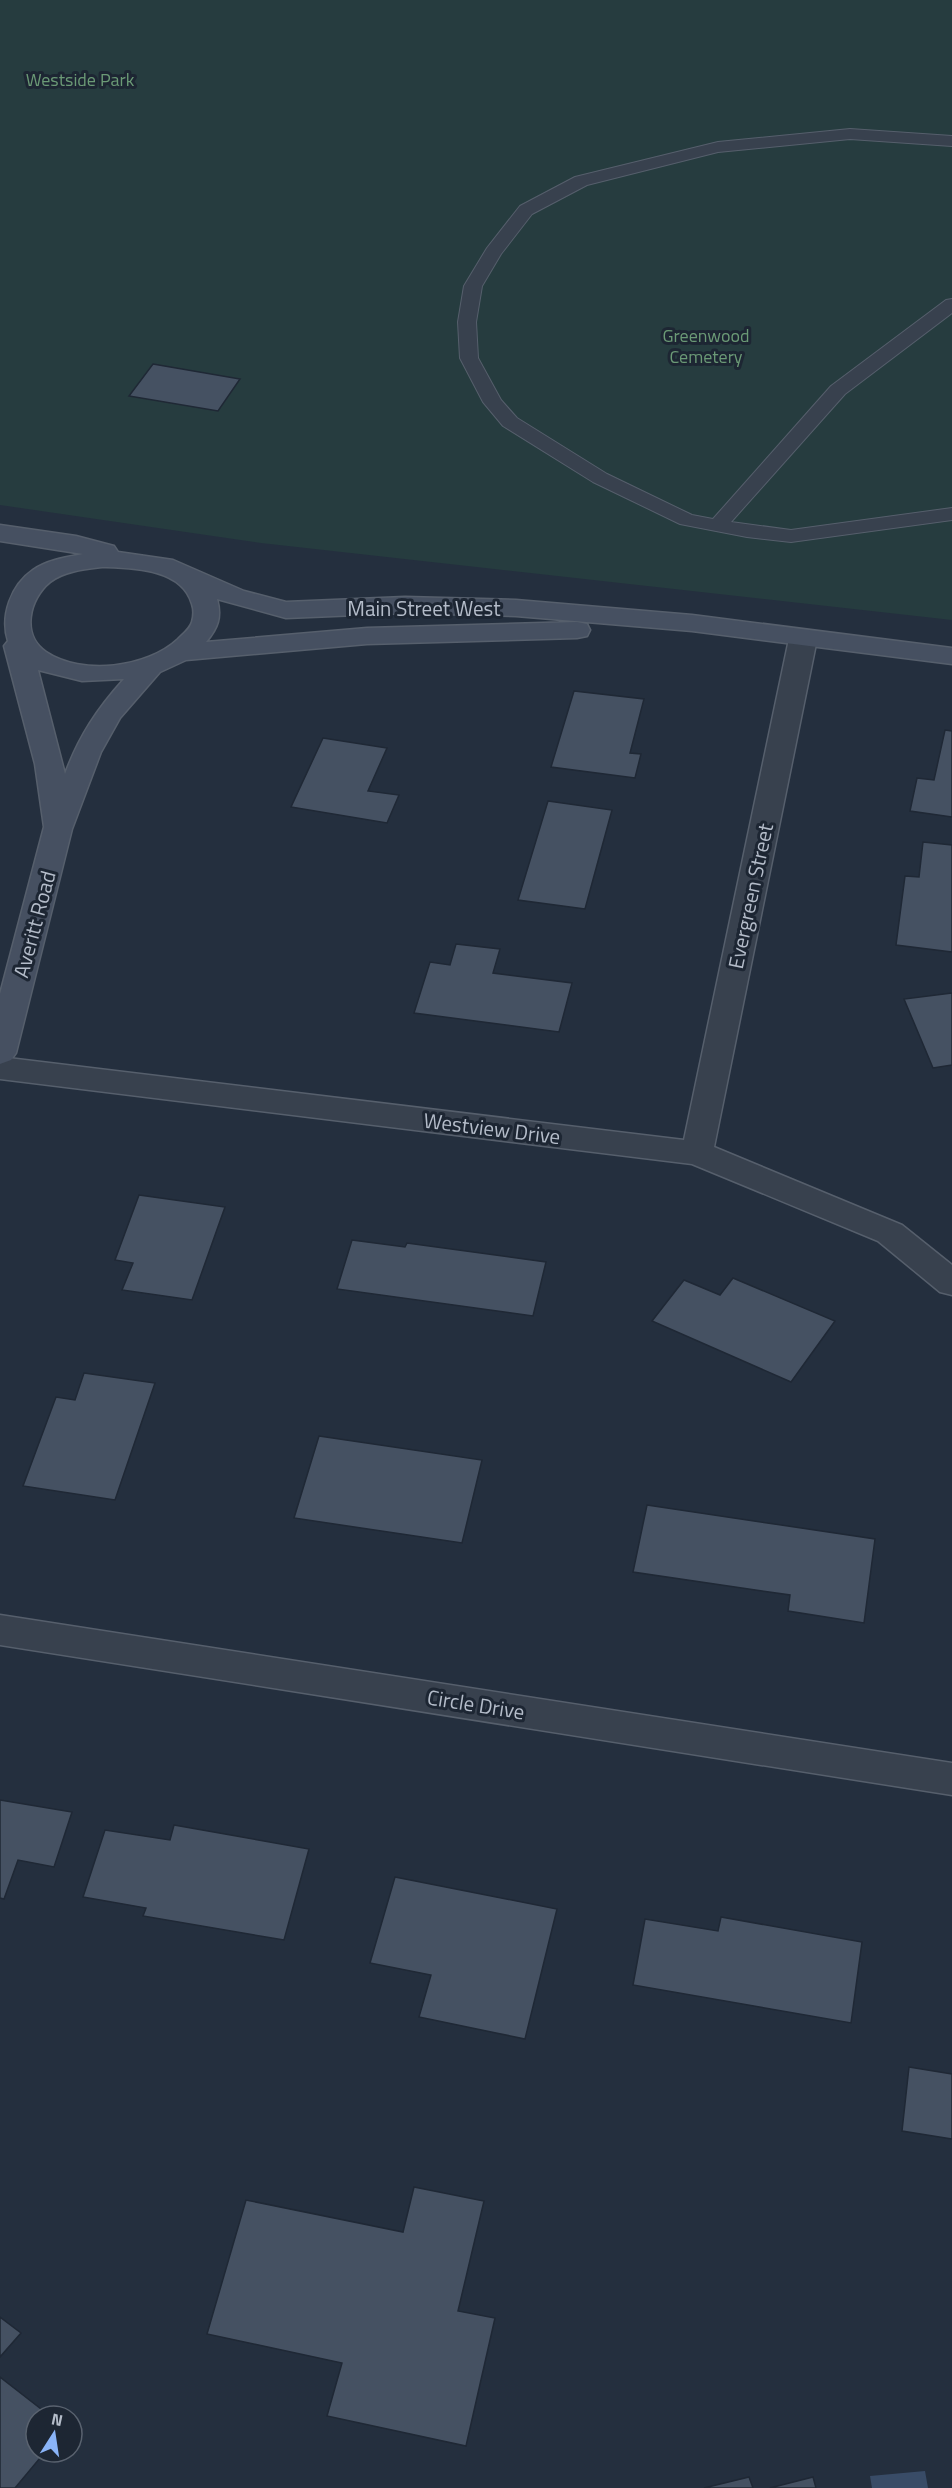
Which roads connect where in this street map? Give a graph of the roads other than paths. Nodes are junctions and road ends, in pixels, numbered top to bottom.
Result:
1 (952, 141) edge
2 (952, 304) edge
3 (952, 514) edge
4 (718, 525) junction
5 (0, 533) edge
6 (130, 559) junction
7 (164, 566) junction
8 (693, 624) junction
9 (9, 630) edge
10 (803, 639) junction
11 (180, 652) junction
12 (952, 656) edge
13 (149, 668) junction
14 (58, 829) junction
15 (0, 1053) edge
16 (0, 1068) edge
17 (697, 1154) junction
18 (952, 1283) edge
19 (0, 1630) edge
20 (952, 1779) edge

1 - 4 lane
2 - 4 lane
3 - 4 lane
5 - 6 main road
6 - 7 main road
6 - 9 main road
7 - 8 main road, Main Street West
7 - 11 main road
8 - 10 main road, Main Street West
8 - 11 main road, Main Street West
9 - 13 main road
9 - 14 main road, Averitt Road
10 - 12 main road, Main Street West
10 - 17 street, Evergreen Street
11 - 13 main road
13 - 14 main road, Averitt Road
14 - 15 main road, Averitt Road
16 - 17 street, Westview Drive
17 - 18 street, Westview Drive
19 - 20 street, Circle Drive

